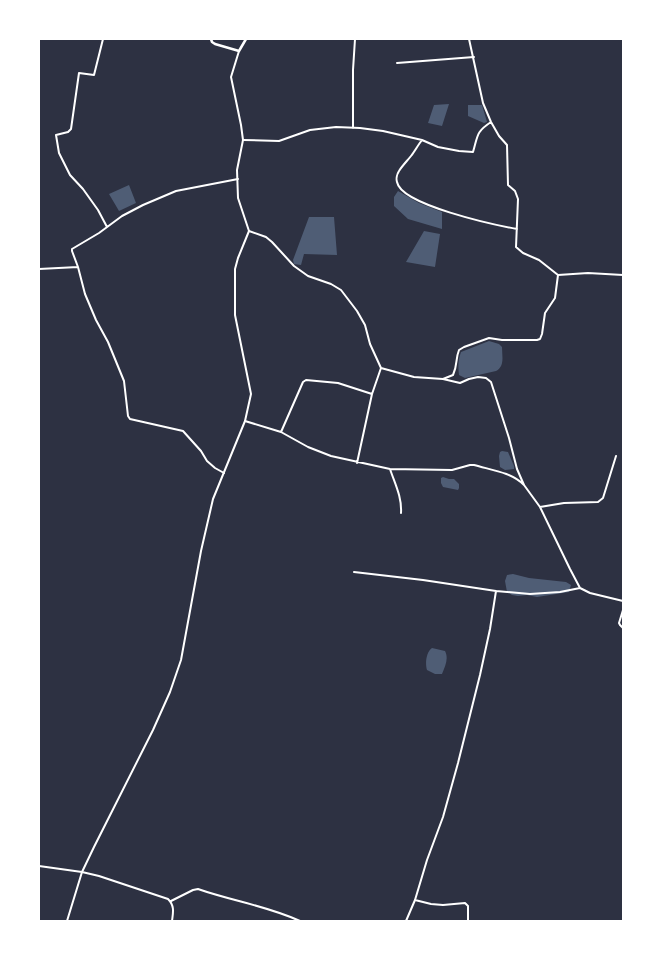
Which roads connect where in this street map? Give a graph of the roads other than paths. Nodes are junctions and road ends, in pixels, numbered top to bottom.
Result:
1 (102, 39) edge
2 (211, 39) edge
3 (246, 39) edge
4 (355, 39) edge
5 (469, 39) edge
6 (239, 51) junction
7 (474, 57) junction
8 (397, 63) dead end
9 (491, 122) junction
10 (353, 128) junction
11 (243, 140) junction
12 (422, 140) junction
13 (238, 179) junction
14 (107, 227) junction
15 (517, 230) junction
16 (249, 231) junction
17 (78, 267) junction
18 (39, 269) edge
19 (558, 275) junction
20 (623, 275) edge
21 (381, 368) junction
22 (442, 378) junction
23 (372, 394) junction
24 (245, 420) junction
25 (281, 432) junction
26 (616, 456) dead end
27 (358, 463) junction
28 (390, 469) junction
29 (224, 473) junction
30 (524, 485) junction
31 (540, 507) junction
32 (401, 513) dead end
33 (354, 572) dead end
34 (580, 588) junction
35 (496, 591) junction
36 (623, 601) edge
37 (623, 610) edge
38 (623, 628) edge
39 (39, 866) edge
40 (82, 872) junction
41 (416, 900) junction
42 (171, 902) junction
43 (67, 921) edge
44 (172, 921) edge
45 (300, 921) edge
46 (406, 921) edge
47 (468, 921) edge

1 - 14 street
2 - 6 main road
3 - 6 main road
4 - 10 street
5 - 7 street
6 - 11 street
7 - 8 street
7 - 9 street
9 - 12 street
9 - 15 street
10 - 11 street
10 - 12 street
11 - 13 street
12 - 15 street
13 - 14 street
13 - 16 street
14 - 17 street
15 - 19 street
16 - 21 street
16 - 24 street
17 - 18 street
17 - 29 street
19 - 20 street
19 - 22 street
21 - 22 street
21 - 23 street
22 - 30 street
23 - 25 street
23 - 27 street
24 - 25 street
24 - 29 street
25 - 27 street
26 - 31 street
27 - 28 street
28 - 30 street
28 - 32 street
29 - 40 street
30 - 31 street
31 - 34 street
33 - 35 street
34 - 35 street
34 - 36 street
35 - 41 street
37 - 38 street
39 - 40 street
40 - 42 street
40 - 43 street
41 - 46 street
41 - 47 street
42 - 44 street
42 - 45 street

